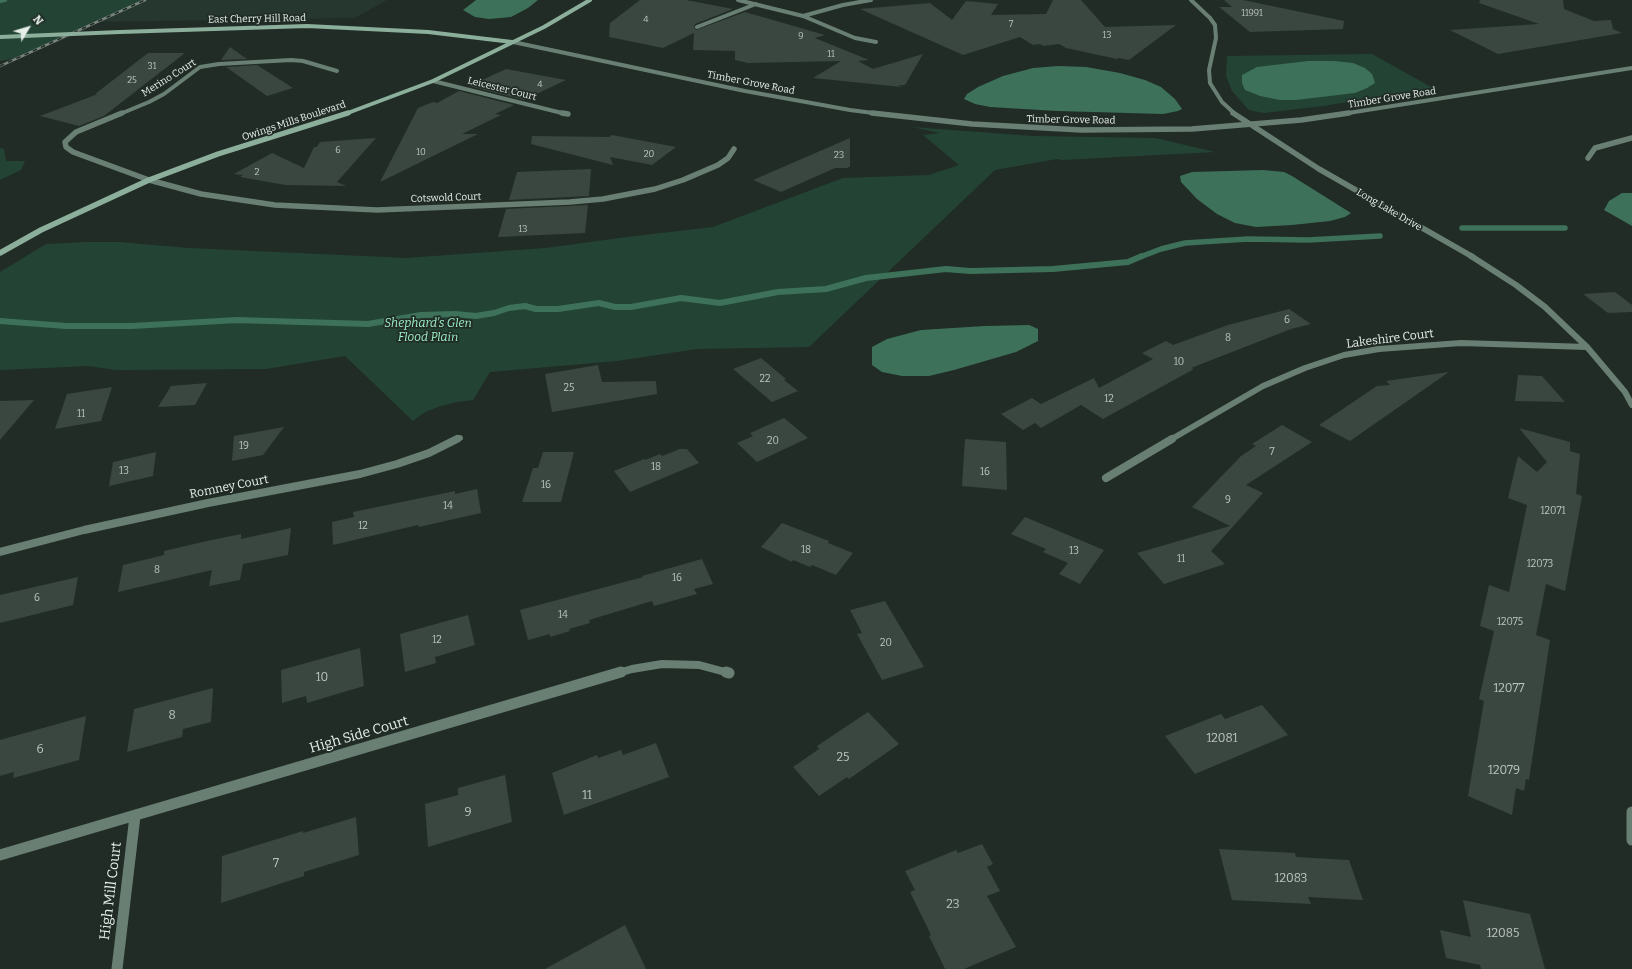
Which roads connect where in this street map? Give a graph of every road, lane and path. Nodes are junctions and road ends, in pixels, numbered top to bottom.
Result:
1 (590, 0) edge
2 (738, 0) edge
3 (871, 0) edge
4 (1191, 0) edge
5 (757, 4) junction
6 (803, 16) junction
7 (696, 27) dead end
8 (0, 37) edge
9 (513, 42) junction
10 (876, 42) dead end
11 (1632, 68) edge
12 (337, 71) dead end
13 (433, 81) junction
14 (568, 114) dead end
15 (1252, 125) junction
16 (1632, 138) edge
17 (734, 149) dead end
18 (1588, 158) dead end
19 (149, 180) junction
20 (0, 253) edge
21 (1587, 347) junction
22 (1632, 405) edge
23 (460, 438) dead end
24 (1106, 478) dead end
25 (0, 552) edge
26 (729, 673) dead end
27 (1632, 812) edge
28 (135, 816) junction
29 (1632, 840) edge
30 (0, 855) edge
31 (117, 969) edge

1 - 9 main road, Owings Mills Boulevard
2 - 5 street
3 - 6 street
4 - 15 street, Long Lake Drive
5 - 6 street
5 - 7 street
6 - 10 street
8 - 9 main road, East Cherry Hill Road, bridge
9 - 13 main road, Owings Mills Boulevard
9 - 15 street, Timber Grove Road
11 - 15 street, Timber Grove Road
12 - 19 street, Merino Court
13 - 14 street, Leicester Court
13 - 19 main road, Owings Mills Boulevard
15 - 21 street, Long Lake Drive
16 - 18 street
17 - 19 street, Cotswold Court
19 - 20 main road, Owings Mills Boulevard
21 - 22 street, Long Lake Drive
21 - 24 street, Lakeshire Court
23 - 25 street, Romney Court
26 - 28 street, High Side Court
27 - 29 street
28 - 30 street, High Side Court
28 - 31 street, High Mill Court

